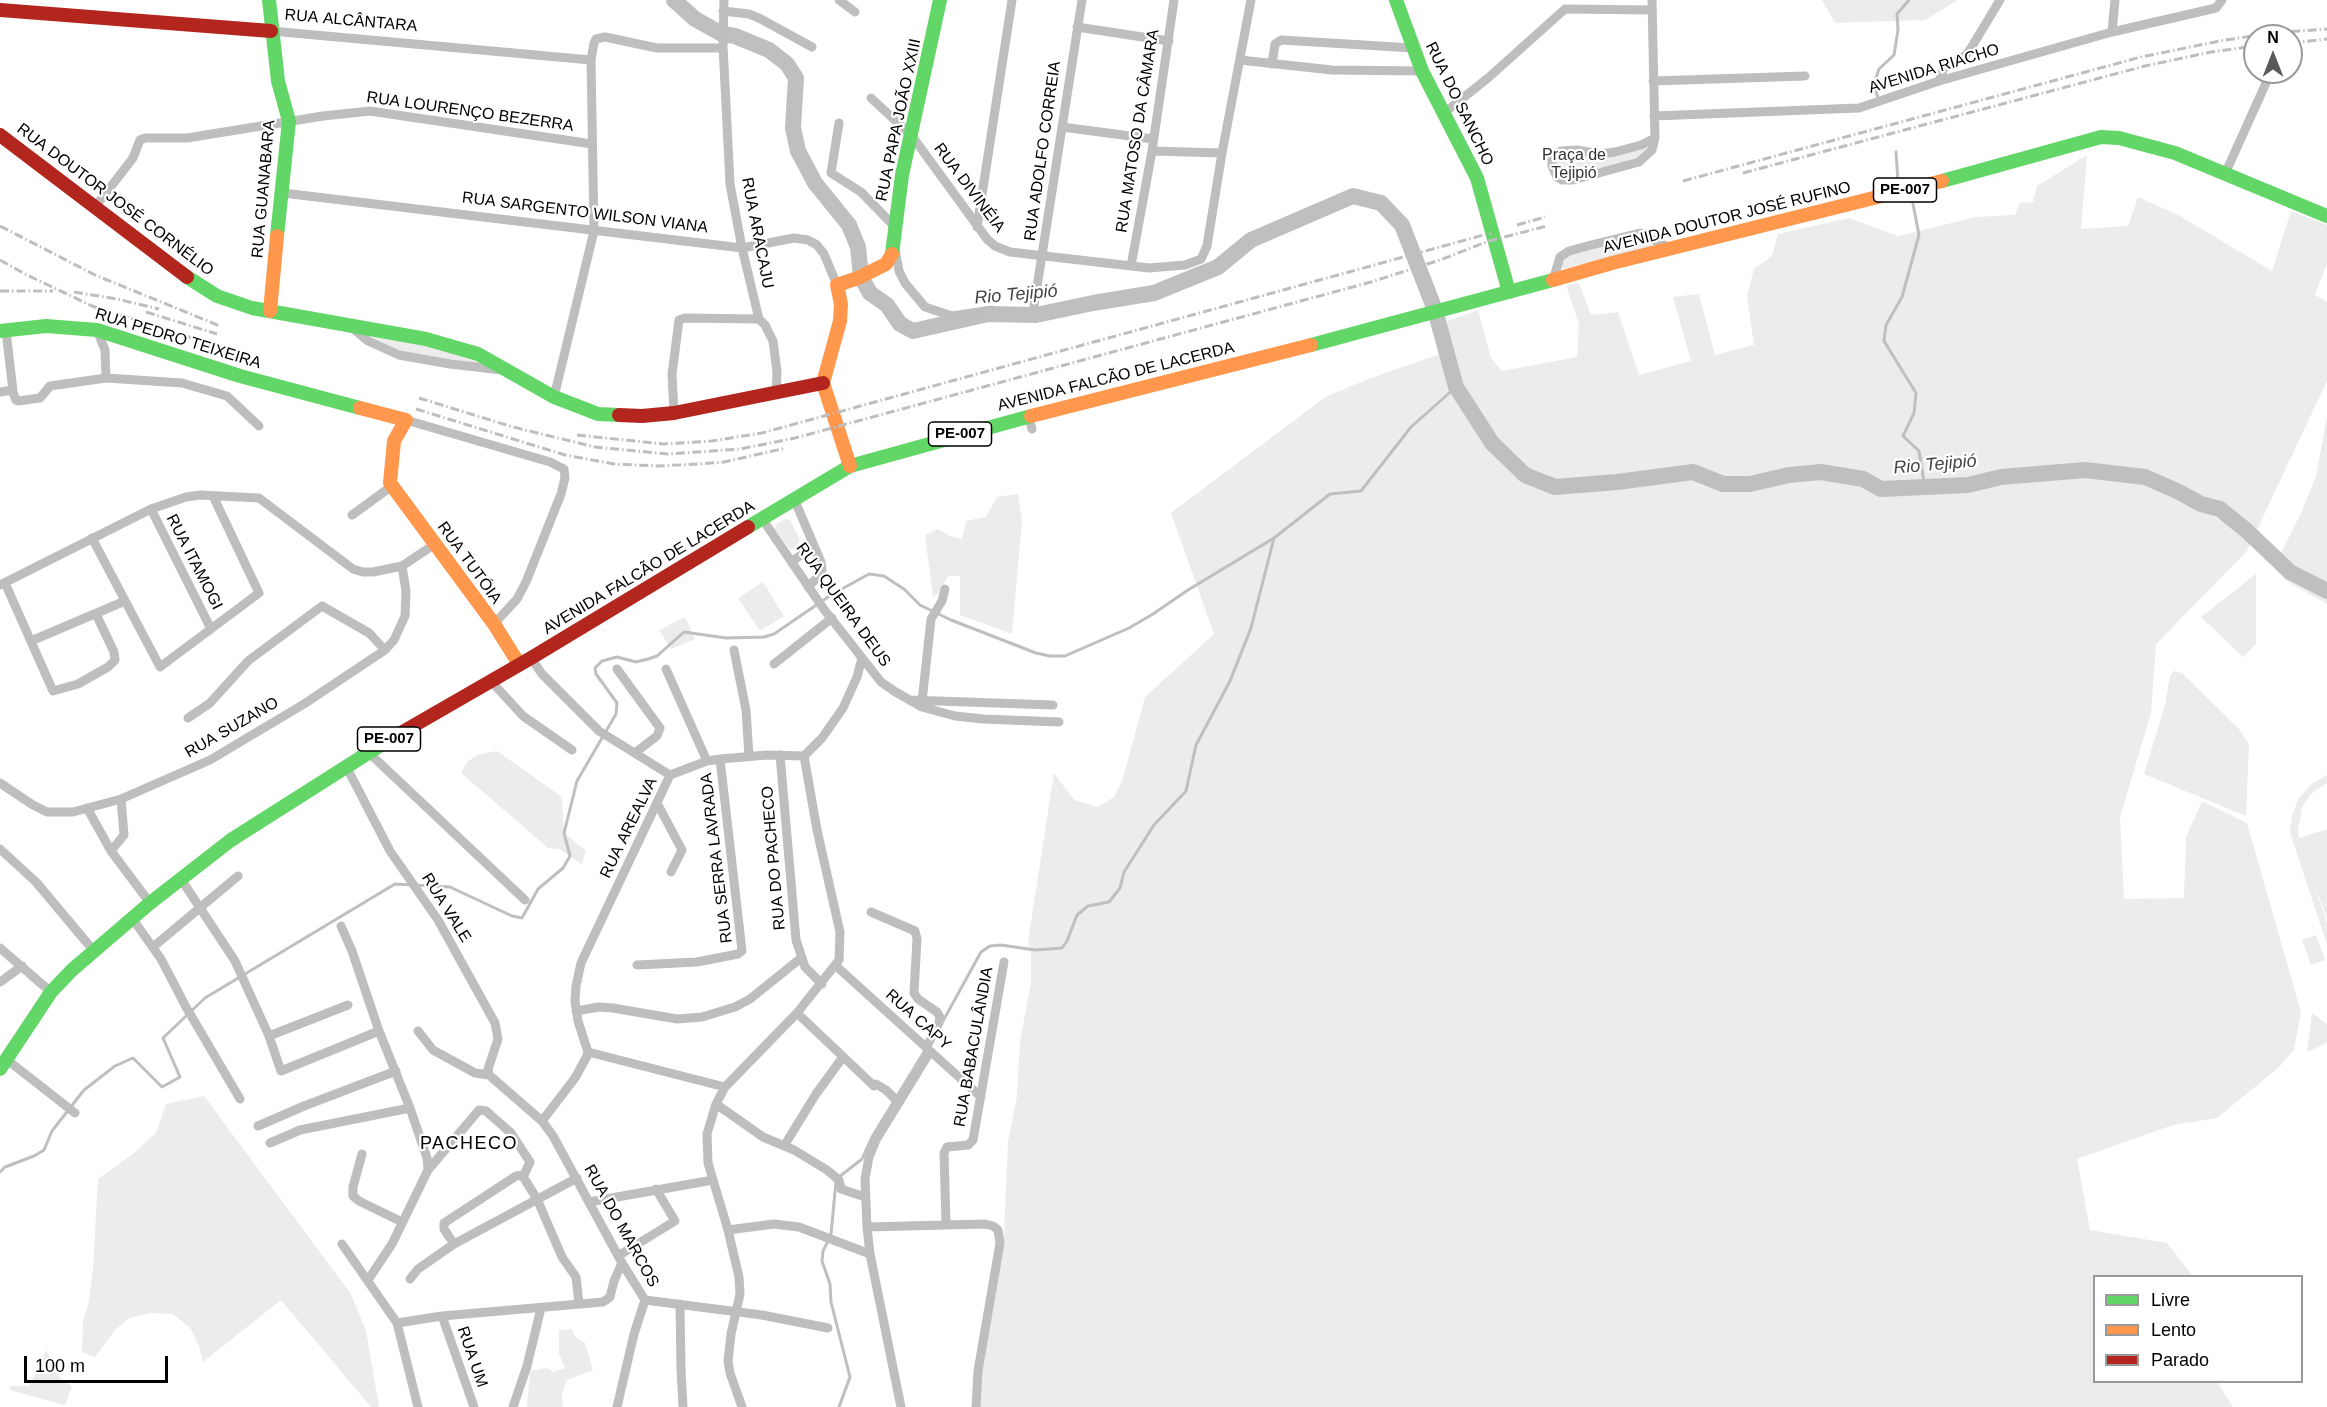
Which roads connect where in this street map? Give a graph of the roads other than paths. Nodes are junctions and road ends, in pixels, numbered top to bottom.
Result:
1 (269, 0) edge
2 (724, 0) edge
3 (839, 0) edge
4 (940, 0) edge
5 (1012, 0) edge
6 (1082, 0) edge
7 (1174, 0) edge
8 (1251, 0) edge
9 (1396, 0) edge
10 (2000, 0) edge
11 (2115, 0) edge
12 (2219, 4) edge
13 (1565, 5) edge
14 (1652, 5) edge
15 (0, 10) edge
16 (855, 12) dead end
17 (723, 13) junction
18 (1077, 27) junction
19 (271, 31) junction
20 (2112, 32) junction
21 (1169, 41) junction
22 (723, 47) junction
23 (812, 47) dead end
24 (1413, 48) junction
25 (591, 60) junction
26 (1240, 60) junction
27 (1272, 64) junction
28 (1422, 71) junction
29 (1805, 76) dead end
30 (1653, 81) junction
31 (1939, 81) junction
32 (2266, 84) edge
33 (871, 98) dead end
34 (1444, 113) junction
35 (1654, 116) junction
36 (289, 121) junction
37 (839, 123) dead end
38 (1062, 127) junction
39 (0, 135) edge
40 (912, 136) junction
41 (1655, 138) junction
42 (1153, 139) junction
43 (592, 144) junction
44 (1152, 151) junction
45 (1222, 153) junction
46 (2225, 174) junction
47 (283, 193) junction
48 (95, 207) junction
49 (2327, 216) edge
50 (977, 226) junction
51 (896, 228) junction
52 (594, 231) junction
53 (894, 246) junction
54 (742, 248) junction
55 (1671, 248) junction
56 (1042, 256) junction
57 (1131, 266) junction
58 (1553, 280) junction
59 (837, 285) junction
60 (1509, 292) junction
61 (1034, 306) dead end
62 (992, 310) dead end
63 (270, 311) junction
64 (1433, 313) joint
65 (759, 319) junction
66 (349, 326) junction
67 (97, 330) junction
68 (3, 331) edge
69 (509, 371) junction
70 (106, 378) junction
71 (823, 382) junction
72 (14, 391) junction
73 (0, 392) edge
74 (776, 394) junction
75 (554, 397) junction
76 (674, 413) junction
77 (406, 420) junction
78 (259, 426) dead end
79 (850, 466) junction
80 (391, 484) junction
81 (213, 496) junction
82 (795, 501) junction
83 (151, 509) junction
84 (352, 515) dead end
85 (762, 520) junction
86 (92, 538) junction
87 (435, 544) junction
88 (814, 547) junction
89 (792, 561) junction
90 (402, 566) junction
91 (3, 584) edge
92 (809, 589) junction
93 (945, 589) dead end
94 (125, 601) junction
95 (96, 614) junction
96 (832, 618) junction
97 (494, 624) junction
98 (211, 629) junction
99 (31, 641) junction
100 (385, 650) junction
101 (734, 650) dead end
102 (862, 658) junction
103 (525, 661) junction
104 (774, 664) dead end
105 (617, 669) dead end
106 (666, 669) dead end
107 (490, 680) junction
108 (922, 703) junction
109 (1053, 705) dead end
110 (188, 718) dead end
111 (1059, 722) dead end
112 (572, 750) dead end
113 (368, 752) junction
114 (636, 752) junction
115 (780, 755) junction
116 (749, 756) junction
117 (804, 756) junction
118 (720, 759) junction
119 (707, 761) junction
120 (346, 766) junction
121 (670, 775) junction
122 (0, 783) edge
123 (121, 799) junction
124 (657, 803) junction
125 (87, 808) junction
126 (0, 849) edge
127 (111, 851) junction
128 (671, 872) dead end
129 (238, 876) dead end
130 (181, 879) junction
131 (525, 900) dead end
132 (150, 903) junction
133 (200, 908) junction
134 (871, 912) dead end
135 (132, 918) junction
136 (341, 926) dead end
137 (153, 947) junction
138 (0, 948) edge
139 (93, 950) junction
140 (801, 958) junction
141 (1004, 962) dead end
142 (637, 965) dead end
143 (835, 965) junction
144 (22, 966) junction
145 (0, 982) edge
146 (822, 984) junction
147 (51, 992) junction
148 (348, 1005) dead end
149 (576, 1011) junction
150 (797, 1013) junction
151 (418, 1031) dead end
152 (379, 1032) junction
153 (269, 1036) junction
154 (928, 1050) junction
155 (588, 1052) junction
156 (843, 1057) junction
157 (3, 1064) edge
158 (396, 1071) junction
159 (489, 1073) junction
160 (726, 1087) junction
161 (981, 1097) junction
162 (894, 1098) dead end
163 (240, 1099) dead end
164 (716, 1104) junction
165 (410, 1108) junction
166 (75, 1113) dead end
167 (542, 1121) junction
168 (258, 1126) dead end
169 (270, 1143) dead end
170 (784, 1146) junction
171 (362, 1154) dead end
172 (428, 1170) junction
173 (522, 1176) junction
174 (577, 1178) junction
175 (713, 1180) junction
176 (656, 1189) junction
177 (865, 1197) junction
178 (537, 1199) junction
179 (589, 1202) junction
180 (402, 1222) junction
181 (946, 1223) junction
182 (867, 1227) junction
183 (728, 1230) junction
184 (342, 1244) dead end
185 (454, 1244) junction
186 (870, 1254) junction
187 (620, 1259) junction
188 (410, 1279) dead end
189 (368, 1280) junction
190 (645, 1300) junction
191 (579, 1304) junction
192 (680, 1304) junction
193 (541, 1308) junction
194 (737, 1313) junction
195 (442, 1316) junction
196 (397, 1323) junction
197 (828, 1328) dead end
198 (418, 1407) edge
199 (474, 1407) edge
200 (513, 1407) edge
201 (617, 1407) edge
202 (683, 1407) edge
203 (742, 1407) edge
204 (901, 1407) edge
205 (976, 1407) edge

1 - 19 street, RUA GUANABARA
2 - 17 street, RUA ARACAJU
3 - 16 street
4 - 40 street, RUA PAPA JOÃO XXIII
5 - 50 street
6 - 18 street, RUA ADOLFO CORREIA
7 - 21 street, RUA MATOSO DA CÂMARA
8 - 26 street
9 - 24 street, RUA DO SANCHO
10 - 31 street
11 - 20 street
12 - 20 street, AVENIDA RIACHO
13 - 14 street
13 - 34 street
14 - 30 street
15 - 19 street, RUA ALCÂNTARA
17 - 22 street, RUA ARACAJU
17 - 23 street
18 - 21 street
18 - 38 street, RUA ADOLFO CORREIA
19 - 25 street, RUA ALCÂNTARA
19 - 36 street, RUA GUANABARA
20 - 31 street, AVENIDA RIACHO
21 - 42 street, RUA MATOSO DA CÂMARA
22 - 25 street
22 - 54 street, RUA ARACAJU
24 - 27 street
24 - 28 street, RUA DO SANCHO
25 - 43 street
26 - 27 street
26 - 45 street
27 - 28 street
28 - 34 street, RUA DO SANCHO
29 - 30 street
30 - 35 street
31 - 35 street, AVENIDA RIACHO
32 - 46 street
33 - 40 street, RUA DIVINÉIA
34 - 60 street, RUA DO SANCHO
35 - 41 street
36 - 43 street, RUA LOURENÇO BEZERRA
36 - 47 street, RUA GUANABARA
36 - 48 street, RUA LOURENÇO BEZERRA
37 - 51 street
38 - 42 street
38 - 56 street, RUA ADOLFO CORREIA
39 - 48 street, RUA DOUTOR JOSÉ CORNÉLIO
40 - 50 street, RUA DIVINÉIA
40 - 51 street, RUA PAPA JOÃO XXIII
41 - 41 street
42 - 44 street, RUA MATOSO DA CÂMARA
43 - 52 street
44 - 45 street
44 - 57 street, RUA MATOSO DA CÂMARA
45 - 57 street, RUA DIVINÉIA
46 - 49 street, AVENIDA DOUTOR JOSÉ RUFINO / PE-007
46 - 55 street, AVENIDA DOUTOR JOSÉ RUFINO / PE-007
47 - 52 street, RUA SARGENTO WILSON VIANA
47 - 63 street, RUA GUANABARA
48 - 63 street, RUA DOUTOR JOSÉ CORNÉLIO
50 - 56 street, RUA DIVINÉIA
51 - 53 street, RUA PAPA JOÃO XXIII
52 - 54 street, RUA SARGENTO WILSON VIANA
52 - 75 street
53 - 59 street, RUA PAPA JOÃO XXIII
53 - 62 street, RUA PAPA JOÃO XXIII
54 - 59 street, RUA SARGENTO WILSON VIANA
54 - 65 street, RUA ARACAJU
55 - 58 street, AVENIDA DOUTOR JOSÉ RUFINO / PE-007
55 - 58 street
56 - 57 street, RUA DIVINÉIA
56 - 61 street, RUA ADOLFO CORREIA
58 - 60 street, AVENIDA DOUTOR JOSÉ RUFINO / PE-007
59 - 71 street, RUA SARGENTO WILSON VIANA
60 - 64 street, AVENIDA DOUTOR JOSÉ RUFINO / PE-007
63 - 66 street, RUA DOUTOR JOSÉ CORNÉLIO
64 - 79 street, AVENIDA FALCÃO DE LACERDA / PE-007
65 - 74 street, RUA ARACAJU
65 - 76 street
66 - 69 street, RUA DOUTOR JOSÉ CORNÉLIO
66 - 69 street
67 - 68 street, RUA PEDRO TEIXEIRA
67 - 70 street
67 - 77 street, RUA PEDRO TEIXEIRA
68 - 72 street
69 - 75 street, RUA DOUTOR JOSÉ CORNÉLIO
70 - 72 street
70 - 78 street
71 - 74 street, RUA DOUTOR JOSÉ CORNÉLIO
71 - 79 street
72 - 73 street
74 - 76 street, RUA DOUTOR JOSÉ CORNÉLIO
75 - 76 street, RUA DOUTOR JOSÉ CORNÉLIO
77 - 80 street
77 - 97 street
79 - 82 street, AVENIDA FALCÃO DE LACERDA / PE-007
80 - 84 street
80 - 87 street, RUA TUTÓIA
81 - 83 street
81 - 90 street
81 - 98 street
82 - 85 street, AVENIDA FALCÃO DE LACERDA / PE-007
82 - 88 street
83 - 86 street
83 - 98 street, RUA ITAMOGI
85 - 89 street, RUA QUEIRA DEUS
85 - 103 street, AVENIDA FALCÃO DE LACERDA / PE-007
86 - 91 street
86 - 94 street
87 - 90 street
87 - 97 street, RUA TUTÓIA
88 - 89 street
88 - 92 street
89 - 92 street, RUA QUEIRA DEUS
90 - 100 street, RUA SUZANO
91 - 99 street
92 - 96 street, RUA QUEIRA DEUS
93 - 108 street
94 - 95 street
94 - 98 street
95 - 99 street
95 - 99 street
96 - 102 street, RUA QUEIRA DEUS
96 - 104 street
97 - 103 street, RUA TUTÓIA
100 - 110 street
100 - 123 street, RUA SUZANO
101 - 116 street
102 - 108 street, RUA QUEIRA DEUS
102 - 117 street
103 - 107 street, AVENIDA FALCÃO DE LACERDA / PE-007
103 - 114 street
105 - 114 street
106 - 119 street
107 - 112 street
107 - 113 street, AVENIDA FALCÃO DE LACERDA / PE-007
108 - 109 street, RUA QUEIRA DEUS
108 - 111 street, RUA QUEIRA DEUS
113 - 120 street, AVENIDA FALCÃO DE LACERDA / PE-007
113 - 131 street
114 - 121 street
115 - 116 street, RUA AREALVA
115 - 117 street, RUA AREALVA
115 - 140 street, RUA DO PACHECO
116 - 118 street, RUA AREALVA
117 - 143 street
118 - 119 street, RUA AREALVA
118 - 142 street, RUA SERRA LAVRADA
119 - 121 street, RUA AREALVA
120 - 130 street, AVENIDA FALCÃO DE LACERDA / PE-007
120 - 159 street, RUA VALE
121 - 124 street, RUA AREALVA
122 - 125 street, RUA SUZANO
123 - 125 street, RUA SUZANO
123 - 127 street
124 - 128 street
124 - 149 street, RUA AREALVA
125 - 127 street
126 - 139 street
127 - 132 street
129 - 133 street
130 - 132 street, AVENIDA FALCÃO DE LACERDA / PE-007
130 - 133 street
132 - 135 street, AVENIDA FALCÃO DE LACERDA / PE-007
133 - 137 street
133 - 153 street
134 - 154 street
135 - 137 street
135 - 139 street, AVENIDA FALCÃO DE LACERDA / PE-007
136 - 152 street
137 - 163 street
138 - 144 street
139 - 147 street, AVENIDA FALCÃO DE LACERDA / PE-007
140 - 146 street
140 - 149 street
141 - 161 street, RUA BABACULÂNDIA
143 - 146 street
143 - 154 street, RUA CAPY
144 - 145 street
144 - 147 street
146 - 150 street
147 - 157 street, AVENIDA FALCÃO DE LACERDA / PE-007
148 - 153 street
149 - 155 street, RUA AREALVA
150 - 156 street
150 - 160 street
151 - 159 street
152 - 153 street
152 - 158 street
154 - 161 street, RUA CAPY
154 - 177 street
155 - 160 street
155 - 167 street
156 - 162 street
156 - 170 street
157 - 166 street
158 - 165 street
158 - 168 street
159 - 167 street
160 - 164 street
161 - 181 street, RUA BABACULÂNDIA
164 - 170 street
164 - 175 street
165 - 169 street
165 - 172 street
167 - 174 street, RUA DO MARCOS
170 - 177 street
171 - 180 street
172 - 173 street
172 - 180 street
173 - 178 street
173 - 185 street
174 - 178 street
174 - 179 street, RUA DO MARCOS
175 - 176 street
175 - 183 street
176 - 179 street
176 - 187 street
177 - 182 street
178 - 185 street
178 - 191 street
179 - 187 street, RUA DO MARCOS
180 - 189 street
181 - 182 street
181 - 205 street
182 - 186 street
183 - 186 street
183 - 194 street
184 - 189 street
185 - 188 street
186 - 204 street
187 - 190 street, RUA DO MARCOS
187 - 191 street
189 - 196 street
190 - 192 street
190 - 201 street, RUA DO MARCOS
191 - 193 street
192 - 194 street
192 - 202 street
193 - 195 street
193 - 200 street
194 - 197 street
194 - 203 street
195 - 196 street
195 - 199 street, RUA UM
196 - 198 street

